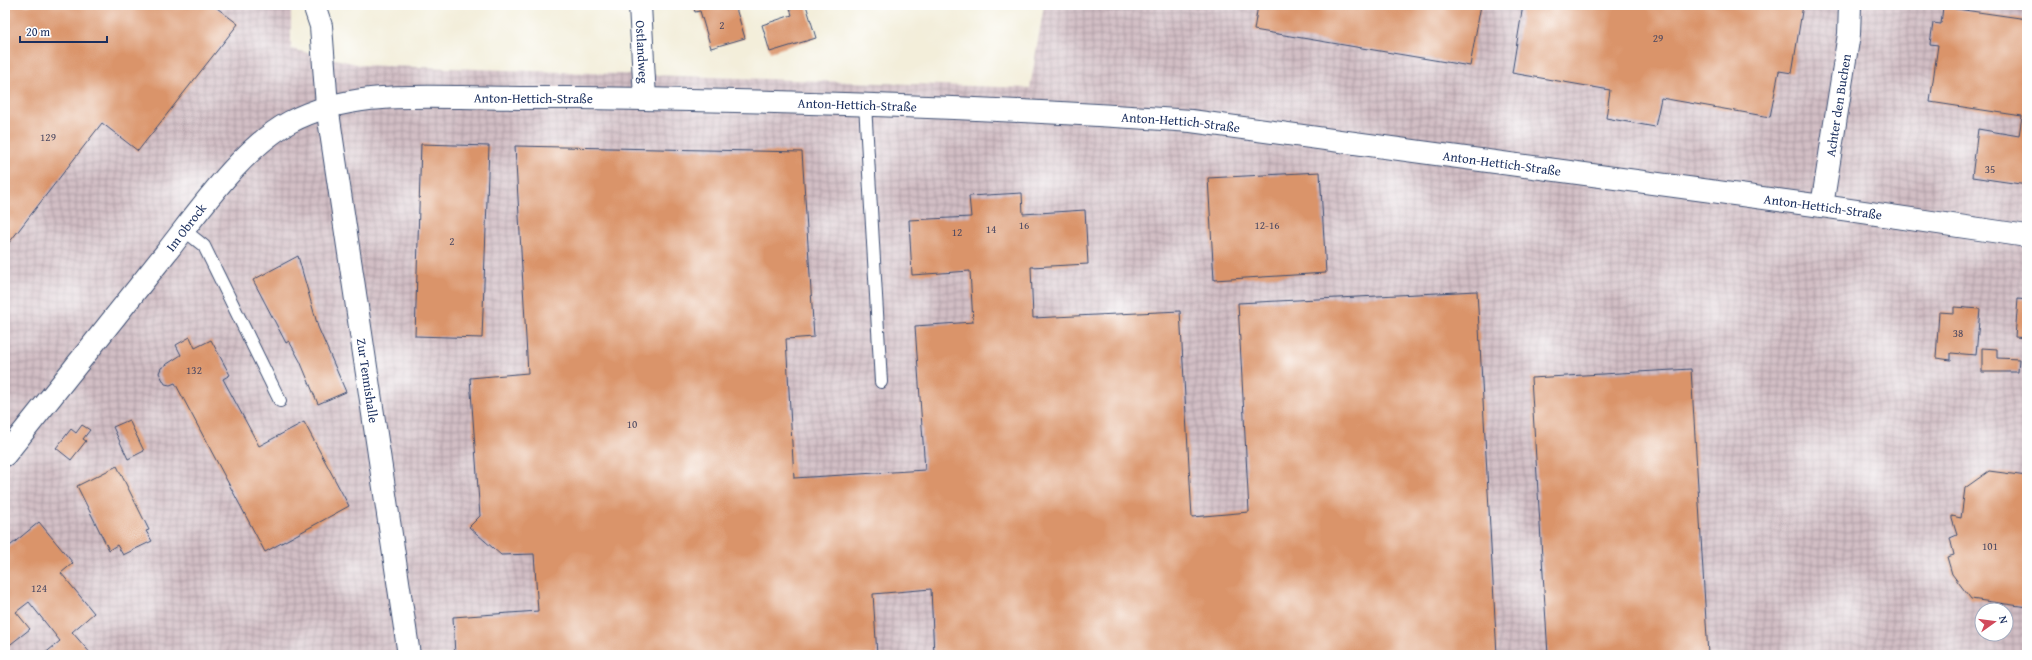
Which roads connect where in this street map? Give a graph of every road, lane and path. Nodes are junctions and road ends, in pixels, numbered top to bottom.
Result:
1 (314, 5) edge
2 (640, 5) edge
3 (1850, 5) edge
4 (645, 99) junction
5 (865, 104) junction
6 (327, 106) junction
7 (1822, 206) junction
8 (184, 230) junction
9 (2027, 236) edge
10 (881, 382) dead end
11 (280, 401) dead end
12 (5, 455) edge
13 (409, 655) edge

1 - 6 street
2 - 4 street, Ostlandweg
3 - 7 street, Achter den Buchen
4 - 5 street, Anton-Hettich-Straße
4 - 6 street, Anton-Hettich-Straße
5 - 7 street, Anton-Hettich-Straße
5 - 10 lane
6 - 8 street, Im Obrock
6 - 13 street, Zur Tennishalle
7 - 9 street, Anton-Hettich-Straße
8 - 11 lane
8 - 12 street, Im Obrock

